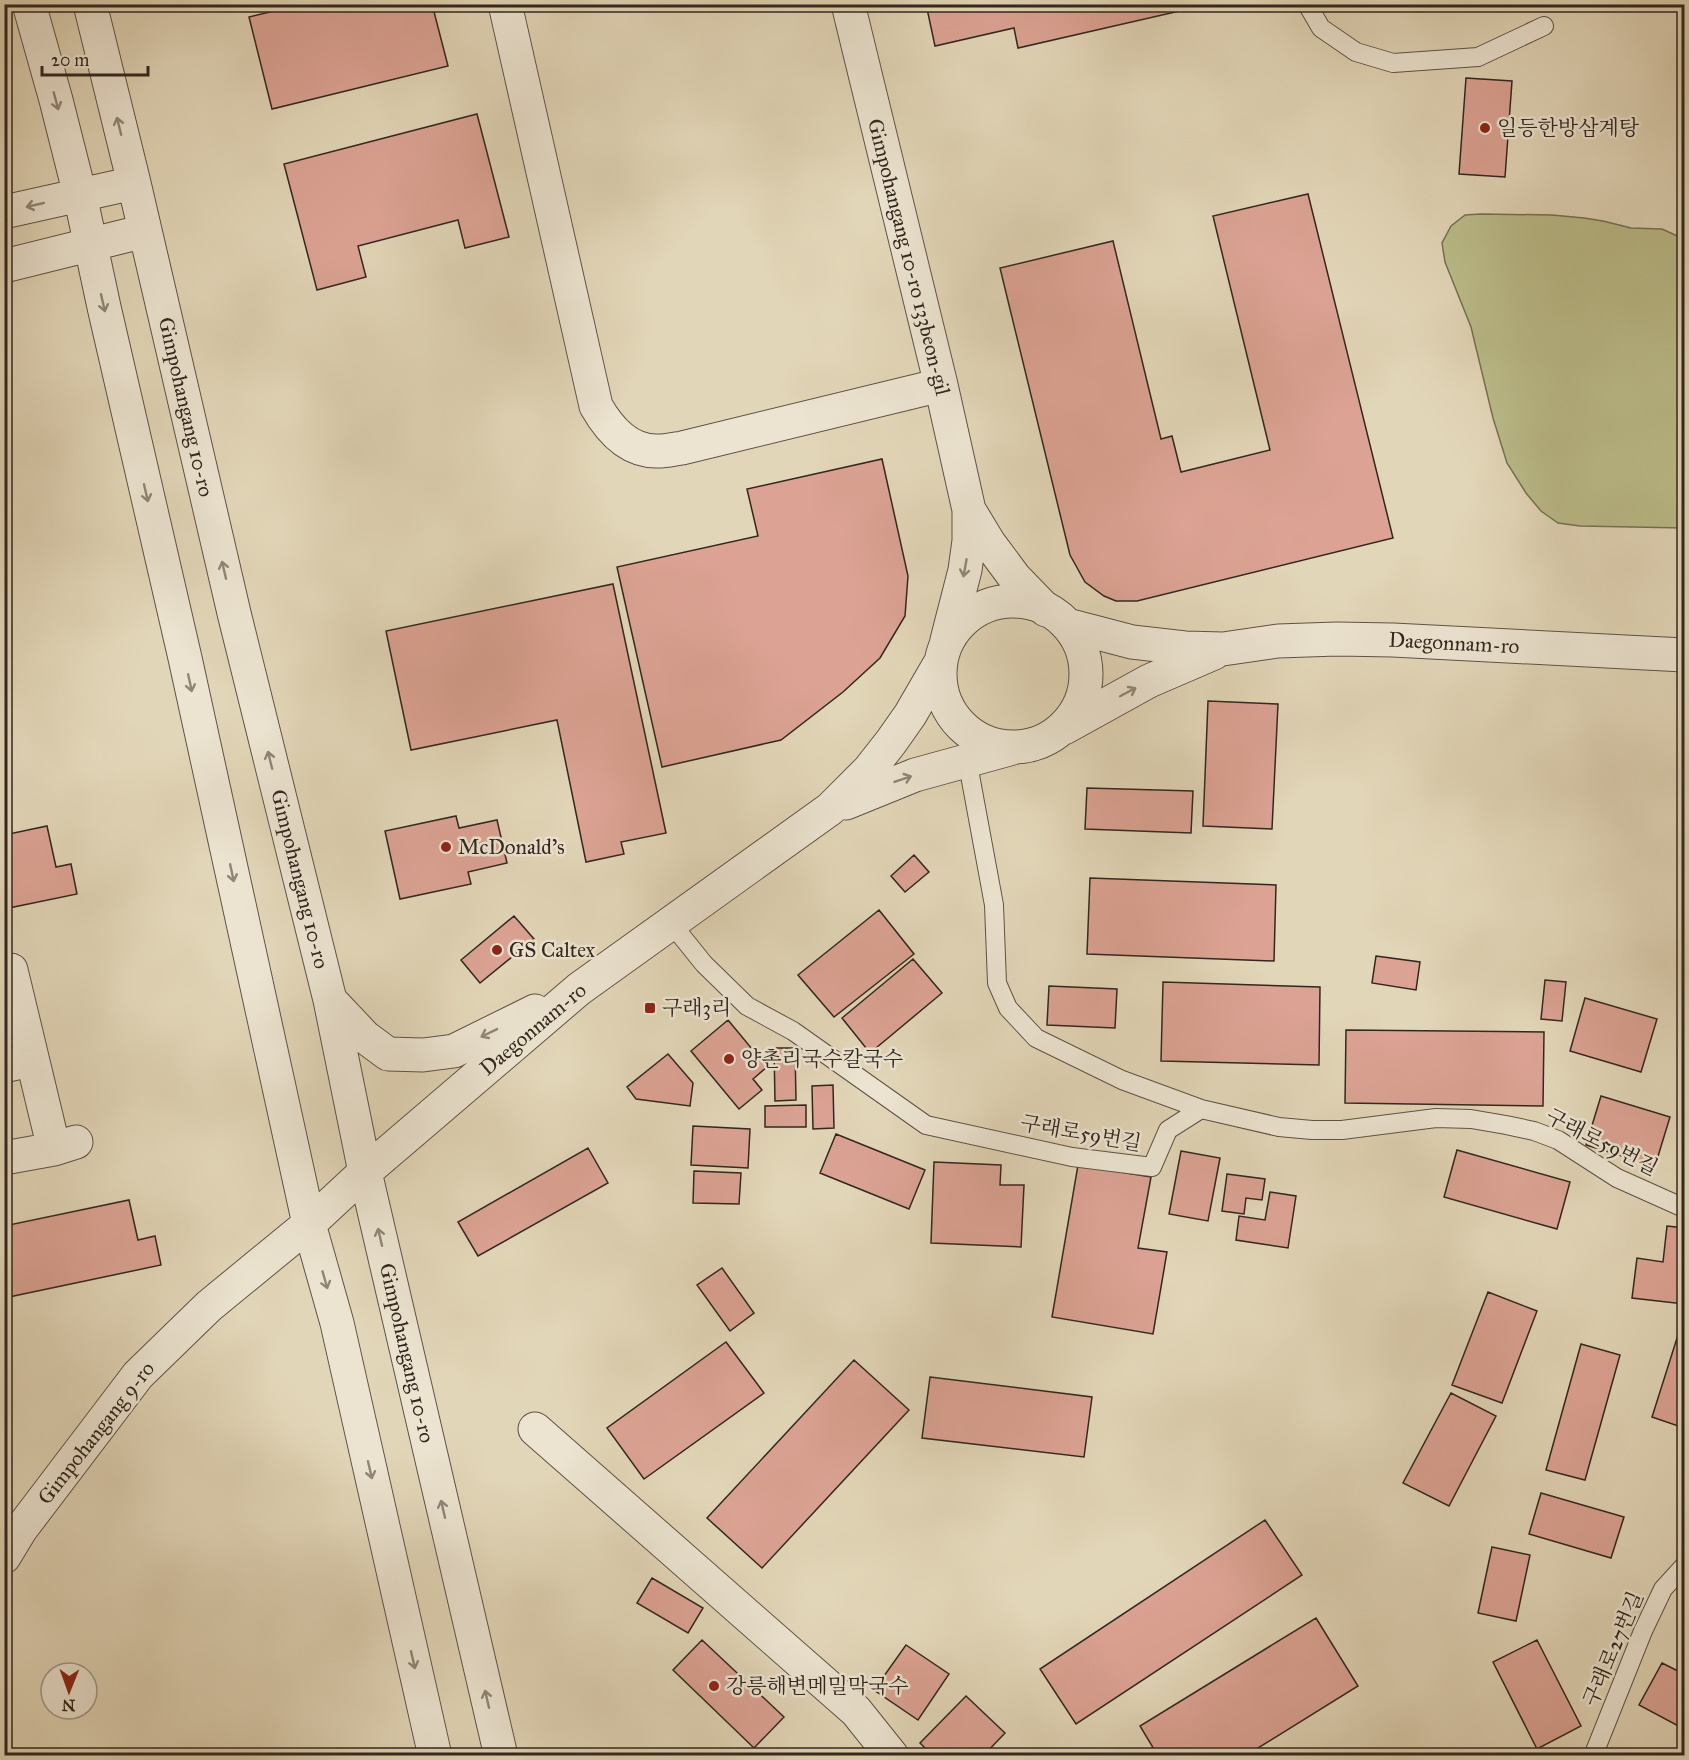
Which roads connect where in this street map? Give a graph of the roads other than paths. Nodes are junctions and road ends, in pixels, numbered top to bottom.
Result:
1 (28, 4) edge
2 (90, 4) edge
3 (505, 4) edge
4 (848, 4) edge
5 (1307, 4) edge
6 (1544, 26) dead end
7 (134, 183) junction
8 (80, 195) junction
9 (4, 212) edge
10 (145, 231) junction
11 (90, 246) junction
12 (4, 266) edge
13 (941, 385) junction
14 (969, 510) junction
15 (1057, 617) junction
16 (1223, 649) junction
17 (943, 652) junction
18 (1684, 655) edge
19 (1059, 731) junction
20 (1015, 747) junction
21 (967, 759) junction
22 (830, 809) junction
23 (670, 923) junction
24 (4, 971) edge
25 (579, 989) junction
26 (330, 1000) junction
27 (18, 1063) edge
28 (1201, 1109) junction
29 (4, 1158) edge
30 (365, 1172) junction
31 (1684, 1208) edge
32 (309, 1224) junction
33 (535, 1429) dead end
34 (4, 1557) edge
35 (1684, 1566) edge
36 (435, 1755) edge
37 (501, 1755) edge
38 (892, 1755) edge
39 (1593, 1755) edge

1 -> 8 street
7 -> 2 street, Gimpohangang 10-ro
3 - 13 street
4 - 13 street, Gimpohangang 10-ro 133beon-gil
5 - 6 lane
7 - 8 street
7 - 10 street, Gimpohangang 10-ro
8 -> 9 street
8 - 11 street
10 - 11 street
26 -> 10 street, Gimpohangang 10-ro
11 - 12 street
11 -> 32 street
13 - 14 street, Gimpohangang 10-ro 133beon-gil
14 - 15 street
14 -> 17 street
15 - 16 street
15 - 17 street
15 - 19 street
16 - 18 street, Daegonnam-ro
19 -> 16 street
17 - 20 street
17 - 22 street
19 - 20 street
20 - 21 street
22 -> 21 street
21 - 28 lane
22 - 23 street, Daegonnam-ro
23 - 25 street, Daegonnam-ro
23 - 28 lane, 구래로59번길
24 - 27 street
25 -> 26 street
25 - 30 street, Daegonnam-ro
26 - 30 street, Gimpohangang 10-ro
27 - 29 street
28 - 31 lane, 구래로59번길
30 - 32 street, Daegonnam-ro
37 -> 30 street, Gimpohangang 10-ro
32 - 34 street, Gimpohangang 9-ro
32 -> 36 street
33 - 38 street
35 - 39 lane, 구래로27번길

